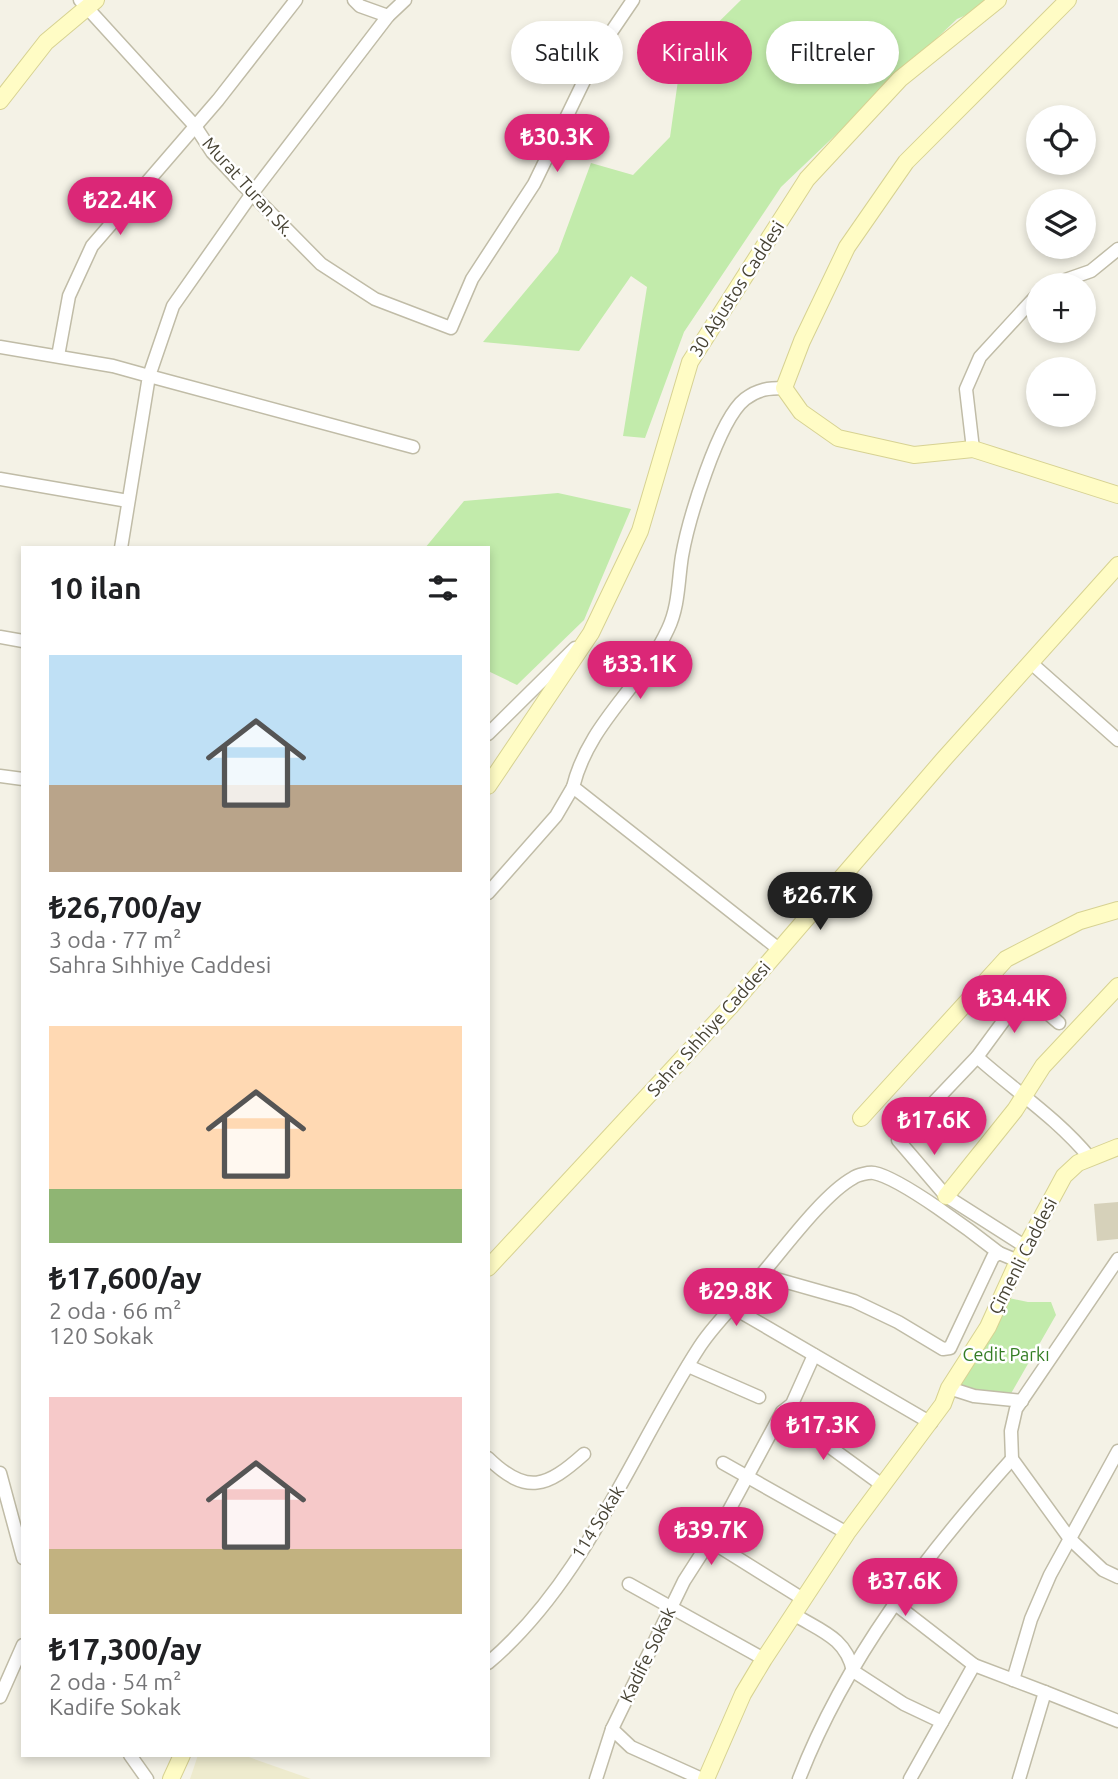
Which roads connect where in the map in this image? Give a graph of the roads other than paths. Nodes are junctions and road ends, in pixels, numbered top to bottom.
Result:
1 (296, 0) edge
2 (354, 0) edge
3 (405, 0) edge
4 (633, 0) edge
5 (998, 0) edge
6 (1068, 0) edge
7 (88, 3) edge
8 (388, 16) junction
9 (0, 101) edge
10 (195, 126) junction
11 (251, 195) junction
12 (1118, 249) edge
13 (1085, 273) edge
14 (1026, 307) edge
15 (0, 346) edge
16 (58, 356) junction
17 (149, 376) junction
18 (784, 388) junction
19 (413, 447) dead end
20 (973, 449) junction
21 (0, 479) edge
22 (1118, 495) edge
23 (128, 501) junction
24 (121, 546) edge
25 (1118, 565) edge
26 (591, 632) junction
27 (0, 637) edge
28 (21, 642) edge
29 (1030, 662) junction
30 (490, 732) edge
31 (1118, 740) edge
32 (0, 776) edge
33 (21, 779) edge
34 (490, 783) edge
35 (573, 788) junction
36 (490, 891) edge
37 (1118, 910) edge
38 (780, 950) junction
39 (1118, 986) edge
40 (1059, 1023) dead end
41 (977, 1057) junction
42 (1023, 1097) junction
43 (861, 1118) dead end
44 (1118, 1147) edge
45 (1090, 1158) junction
46 (946, 1196) junction
47 (999, 1253) junction
48 (1022, 1254) junction
49 (1118, 1259) edge
50 (490, 1266) edge
51 (762, 1275) junction
52 (1113, 1276) edge
53 (732, 1307) junction
54 (814, 1355) junction
55 (688, 1366) junction
56 (949, 1388) junction
57 (759, 1397) dead end
58 (1022, 1401) junction
59 (782, 1412) junction
60 (931, 1423) junction
61 (1118, 1451) edge
62 (584, 1454) dead end
63 (1012, 1459) junction
64 (490, 1460) edge
65 (723, 1462) dead end
66 (0, 1473) edge
67 (748, 1476) junction
68 (882, 1485) junction
69 (675, 1519) dead end
70 (847, 1533) junction
71 (1070, 1539) junction
72 (711, 1541) junction
73 (21, 1551) edge
74 (1118, 1577) edge
75 (629, 1584) dead end
76 (803, 1599) junction
77 (894, 1603) junction
78 (671, 1607) junction
79 (794, 1615) junction
80 (21, 1652) edge
81 (764, 1659) junction
82 (490, 1661) edge
83 (974, 1665) junction
84 (853, 1671) junction
85 (1013, 1680) junction
86 (1045, 1692) junction
87 (0, 1697) edge
88 (1118, 1721) edge
89 (942, 1722) junction
90 (612, 1729) junction
91 (131, 1757) edge
92 (142, 1757) edge
93 (182, 1757) edge
94 (147, 1779) edge
95 (171, 1779) edge
96 (596, 1779) edge
97 (704, 1779) edge
98 (799, 1779) edge
99 (910, 1779) edge
100 (1019, 1779) edge

1 - 10 street
2 - 8 street
3 - 8 street
4 - 11 street, Murat Turan Sk.
5 - 26 street, 30 Ağustos Caddesi
6 - 18 street
7 - 9 street
7 - 10 street, Murat Turan Sk.
8 - 11 street
10 - 11 street, Murat Turan Sk.
10 - 16 street
11 - 17 street
12 - 13 street
14 - 20 street
15 - 16 street
16 - 17 street
17 - 19 street
17 - 23 street
18 - 20 street
18 - 35 street
20 - 22 street
21 - 23 street
23 - 24 street
25 - 29 street, Sahra Sıhhiye Caddesi
26 - 30 street
26 - 34 street, 30 Ağustos Caddesi
27 - 28 street
29 - 31 street
29 - 38 street, Sahra Sıhhiye Caddesi
32 - 33 street
35 - 36 street
35 - 38 street
37 - 43 street
38 - 50 street, Sahra Sıhhiye Caddesi
39 - 42 street
40 - 41 street
41 - 42 street
41 - 46 street
42 - 45 street
42 - 46 street
44 - 45 street, Çimenli Caddesi
45 - 48 street, Çimenli Caddesi
46 - 48 street
47 - 48 street, 114 Sokak
47 - 51 street, 114 Sokak
47 - 51 street
48 - 56 street, Çimenli Caddesi
49 - 52 street
51 - 53 street, 114 Sokak
52 - 58 street
53 - 54 street
53 - 55 street, 114 Sokak
54 - 59 street, Kadife Sokak
54 - 60 street
55 - 57 street
55 - 82 street, 114 Sokak
56 - 58 street
56 - 60 street, Çimenli Caddesi
58 - 63 street
59 - 67 street, Kadife Sokak
59 - 68 street
60 - 68 street, Çimenli Caddesi
61 - 71 street
62 - 64 street
63 - 71 street
63 - 77 street
65 - 67 street
66 - 73 street
67 - 70 street
67 - 72 street, Kadife Sokak
68 - 70 street, Çimenli Caddesi
69 - 72 street
70 - 76 street, Çimenli Caddesi
71 - 74 street
71 - 85 street
72 - 76 street
72 - 78 street, Kadife Sokak
75 - 78 street
76 - 79 street, Çimenli Caddesi
77 - 83 street
77 - 84 street
78 - 81 street
78 - 90 street, Kadife Sokak
79 - 81 street, Çimenli Caddesi
79 - 84 street
80 - 87 street
81 - 97 street, Çimenli Caddesi
83 - 85 street
83 - 89 street
84 - 89 street
84 - 98 street
85 - 86 street
86 - 88 street
86 - 100 street
89 - 99 street
90 - 96 street, Kadife Sokak
90 - 97 street
91 - 94 street
92 - 94 street
93 - 95 street

